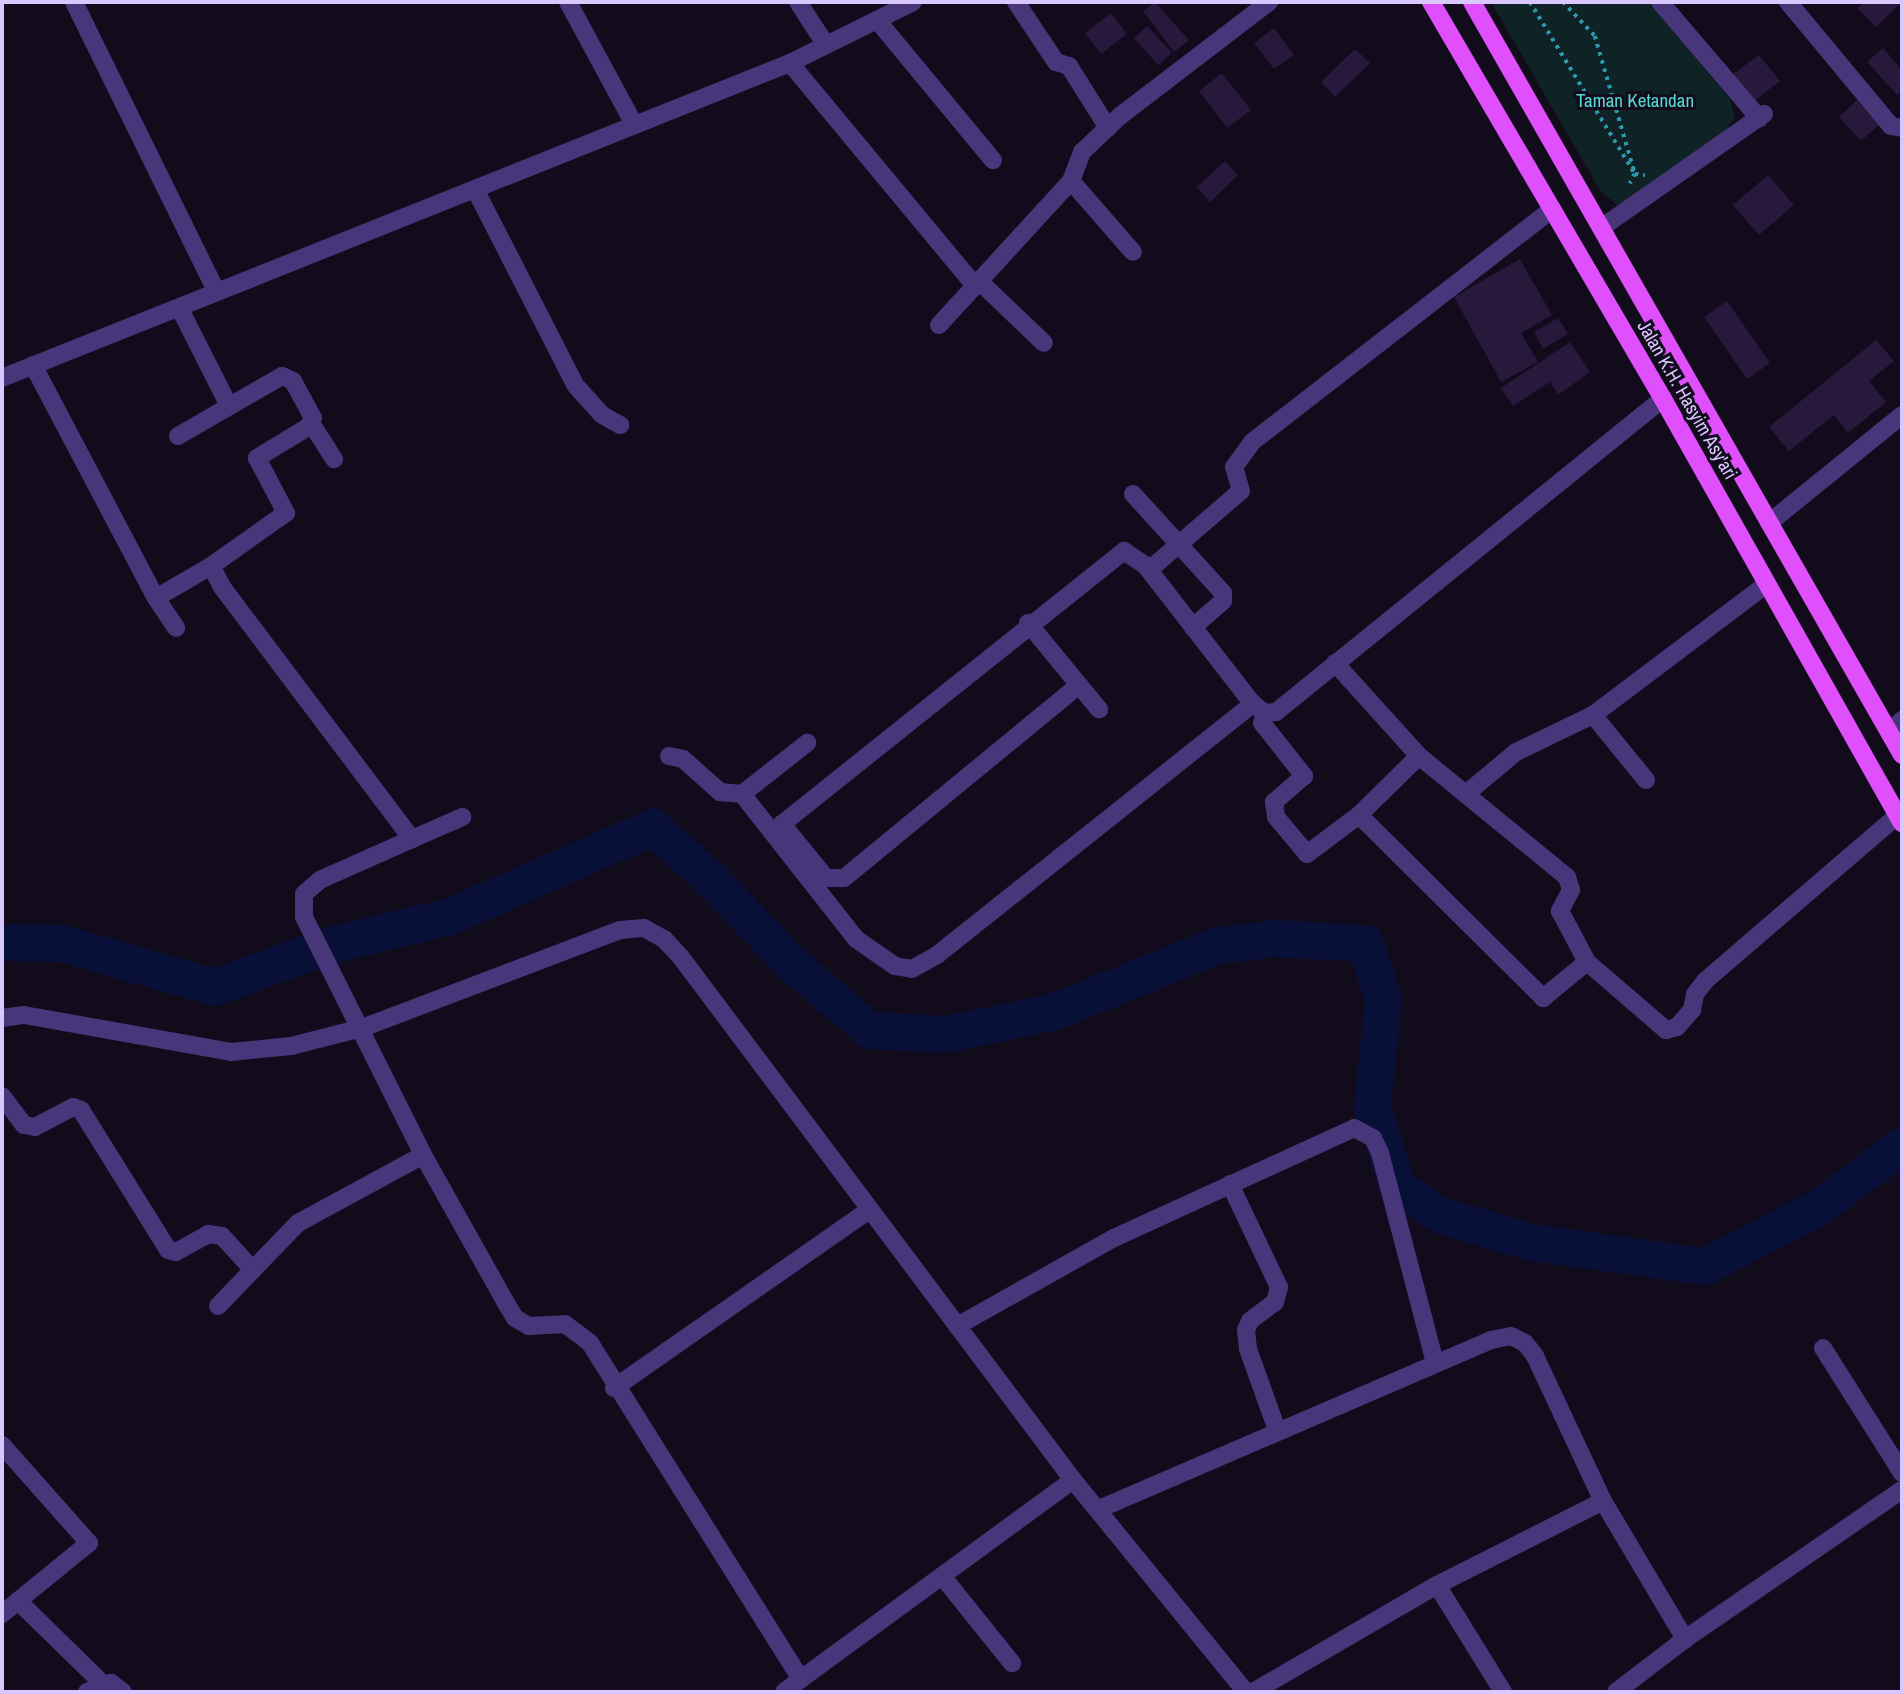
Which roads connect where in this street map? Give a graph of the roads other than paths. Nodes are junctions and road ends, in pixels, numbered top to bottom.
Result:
1 (74, 2) edge
2 (568, 2) edge
3 (798, 2) edge
4 (913, 2) edge
5 (1016, 2) edge
6 (1269, 2) edge
7 (1431, 2) edge
8 (1472, 2) edge
9 (1660, 2) edge
10 (1788, 2) edge
11 (877, 20) junction
12 (826, 46) junction
13 (790, 62) junction
14 (634, 124) junction
15 (1108, 128) junction
16 (1902, 128) edge
17 (993, 160) dead end
18 (1071, 181) junction
19 (475, 188) junction
20 (1552, 208) junction
21 (1601, 228) junction
22 (1133, 252) dead end
23 (976, 283) junction
24 (218, 292) junction
25 (180, 309) junction
26 (939, 325) dead end
27 (1044, 343) dead end
28 (33, 365) junction
29 (2, 378) edge
30 (1663, 399) junction
31 (229, 406) junction
32 (1902, 415) edge
33 (312, 423) junction
34 (620, 425) dead end
35 (178, 436) dead end
36 (334, 459) dead end
37 (1133, 494) dead end
38 (1769, 523) junction
39 (1180, 543) junction
40 (211, 566) junction
41 (1149, 570) junction
42 (1767, 584) junction
43 (156, 598) junction
44 (1028, 623) junction
45 (1194, 627) junction
46 (176, 628) dead end
47 (1335, 663) junction
48 (1079, 685) junction
49 (1259, 708) junction
50 (1099, 709) dead end
51 (1593, 715) junction
52 (1896, 726) edge
53 (807, 743) dead end
54 (1902, 755) edge
55 (668, 756) dead end
56 (1419, 756) junction
57 (1646, 780) dead end
58 (1467, 793) junction
59 (742, 794) junction
60 (1359, 815) junction
61 (462, 817) dead end
62 (1900, 819) edge
63 (777, 828) junction
64 (412, 839) junction
65 (1587, 962) junction
66 (2, 1017) edge
67 (362, 1028) junction
68 (2, 1096) edge
69 (423, 1155) junction
70 (1230, 1184) junction
71 (868, 1211) junction
72 (253, 1270) junction
73 (218, 1306) dead end
74 (957, 1326) junction
75 (1823, 1348) dead end
76 (1435, 1363) junction
77 (614, 1388) junction
78 (1277, 1430) junction
79 (2, 1445) edge
80 (1902, 1473) edge
81 (1073, 1480) junction
82 (1902, 1490) edge
83 (1603, 1501) junction
84 (1099, 1509) junction
85 (942, 1576) junction
86 (1437, 1585) junction
87 (18, 1601) junction
88 (2, 1614) edge
89 (1685, 1639) junction
90 (1012, 1663) dead end
91 (801, 1679) junction
92 (95, 1688) edge
93 (123, 1692) edge
94 (784, 1692) edge
95 (1246, 1692) edge
96 (1254, 1692) edge
97 (1503, 1692) edge
98 (1616, 1692) edge

1 - 24 street
2 - 14 street
3 - 12 street
4 - 11 street
5 - 15 street
6 - 15 street
7 - 20 main road, Jalan K.H. Hasyim Asy'ari
8 - 21 main road, Jalan K.H. Hasyim Asy'ari
9 - 21 street
10 - 16 street
11 - 12 street
11 - 17 street
12 - 13 street
13 - 14 street
13 - 23 street
14 - 19 street
15 - 18 street
18 - 22 street
18 - 23 street
19 - 24 street
19 - 34 street
20 - 30 main road, Jalan K.H. Hasyim Asy'ari
20 - 39 street
21 - 38 main road, Jalan K.H. Hasyim Asy'ari
23 - 26 street
23 - 27 street
24 - 25 street
25 - 28 street
25 - 31 street
28 - 29 street
28 - 43 street
30 - 42 main road, Jalan K.H. Hasyim Asy'ari
30 - 47 street
31 - 33 street
31 - 35 street
32 - 38 street
33 - 36 street
33 - 40 street
37 - 39 street
38 - 52 main road, Jalan K.H. Hasyim Asy'ari
39 - 41 street
39 - 45 street
40 - 43 street
40 - 64 street
41 - 44 street
41 - 45 street
42 - 51 street
42 - 62 main road, Jalan K.H. Hasyim Asy'ari
43 - 46 street
44 - 48 street
44 - 63 street
45 - 49 street
47 - 49 street
47 - 56 street
48 - 50 street
48 - 63 street
49 - 60 street
49 - 63 street
51 - 57 street
51 - 58 street
52 - 54 main road, Jalan K.H. Hasyim Asy'ari
53 - 59 street
55 - 59 street
56 - 58 street
56 - 60 street
58 - 65 street
59 - 63 street
60 - 65 street
61 - 64 street
62 - 65 street
64 - 67 street
66 - 67 street
67 - 69 street
67 - 71 street
68 - 72 street
69 - 72 street
69 - 77 street
70 - 74 street
70 - 76 street
70 - 78 street
71 - 74 street
71 - 77 street
72 - 73 street
74 - 81 street
75 - 80 street
76 - 78 street
76 - 83 street
77 - 91 street
78 - 84 street
79 - 87 street
81 - 84 street
81 - 85 street
82 - 89 street
83 - 86 street
83 - 89 street
84 - 95 street
85 - 90 street
85 - 91 street
86 - 96 street
86 - 97 street
87 - 88 street
87 - 92 street
89 - 98 street
91 - 94 street
92 - 93 street

